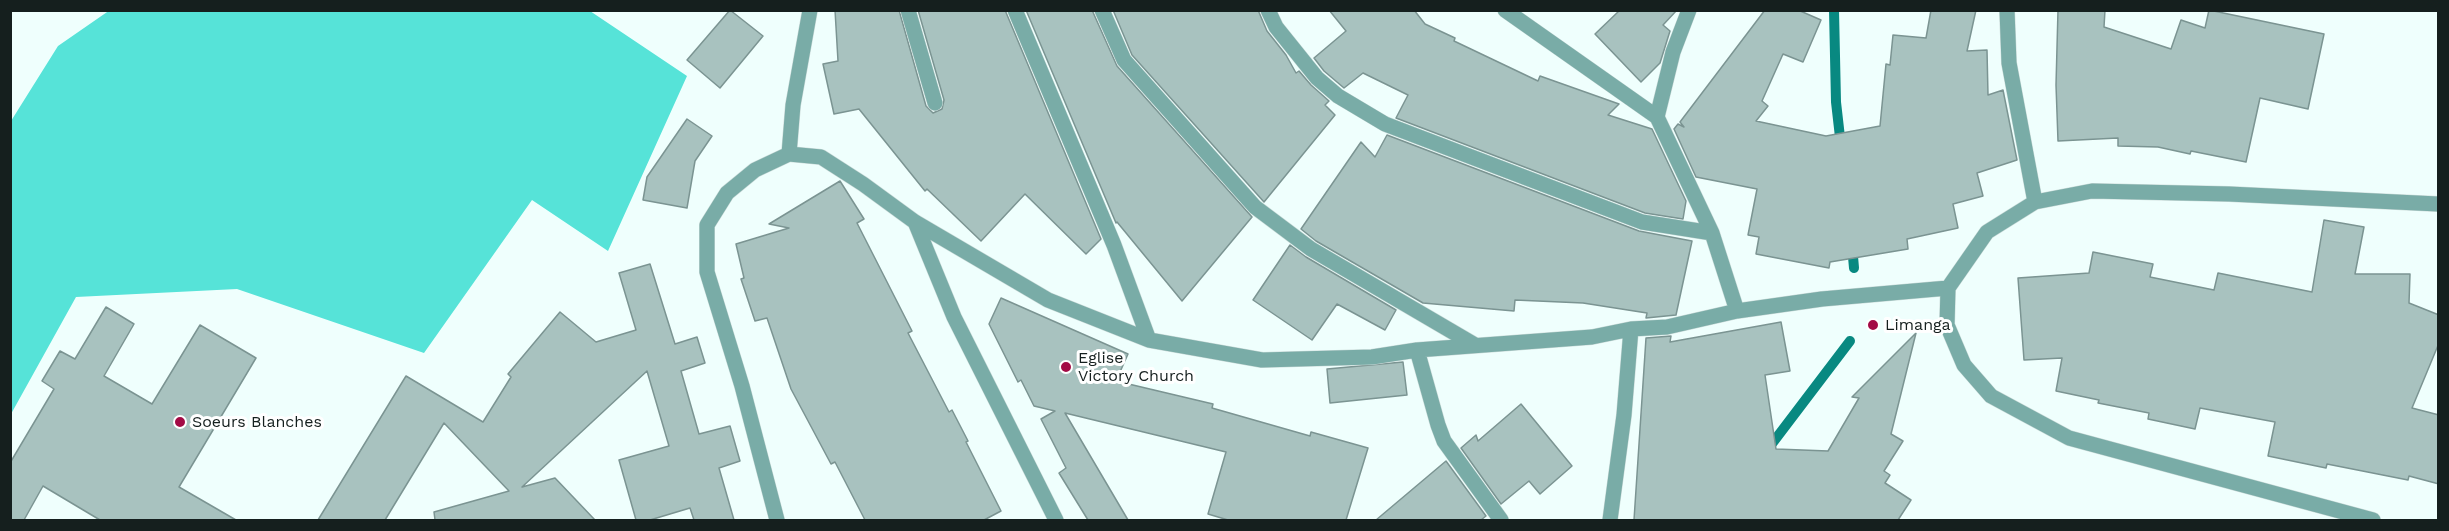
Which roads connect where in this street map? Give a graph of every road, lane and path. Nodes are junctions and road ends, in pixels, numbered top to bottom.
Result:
1 (810, 10) edge
2 (908, 10) edge
3 (1015, 10) edge
4 (1102, 10) edge
5 (1268, 10) edge
6 (1505, 10) edge
7 (1689, 10) edge
8 (2007, 10) edge
9 (935, 103) dead end
10 (1657, 117) junction
11 (789, 154) junction
12 (2036, 202) junction
13 (2439, 204) edge
14 (915, 222) junction
15 (1712, 233) junction
16 (1948, 288) junction
17 (1737, 311) junction
18 (1631, 329) junction
19 (1149, 340) junction
20 (1475, 345) junction
21 (1417, 350) junction
22 (777, 520) edge
23 (1056, 520) edge
24 (1501, 520) edge
25 (1610, 520) edge
26 (2373, 520) edge

1 - 11 street
2 - 9 street
3 - 19 street
4 - 20 street
5 - 15 street
6 - 10 street
7 - 10 street
8 - 12 street
10 - 15 street
11 - 14 street
11 - 22 street
12 - 13 street
12 - 16 street
14 - 19 street
14 - 23 street
15 - 17 street
16 - 17 street
16 - 26 street
17 - 18 street
18 - 20 street
18 - 25 street
19 - 21 street
20 - 21 street
21 - 24 street

